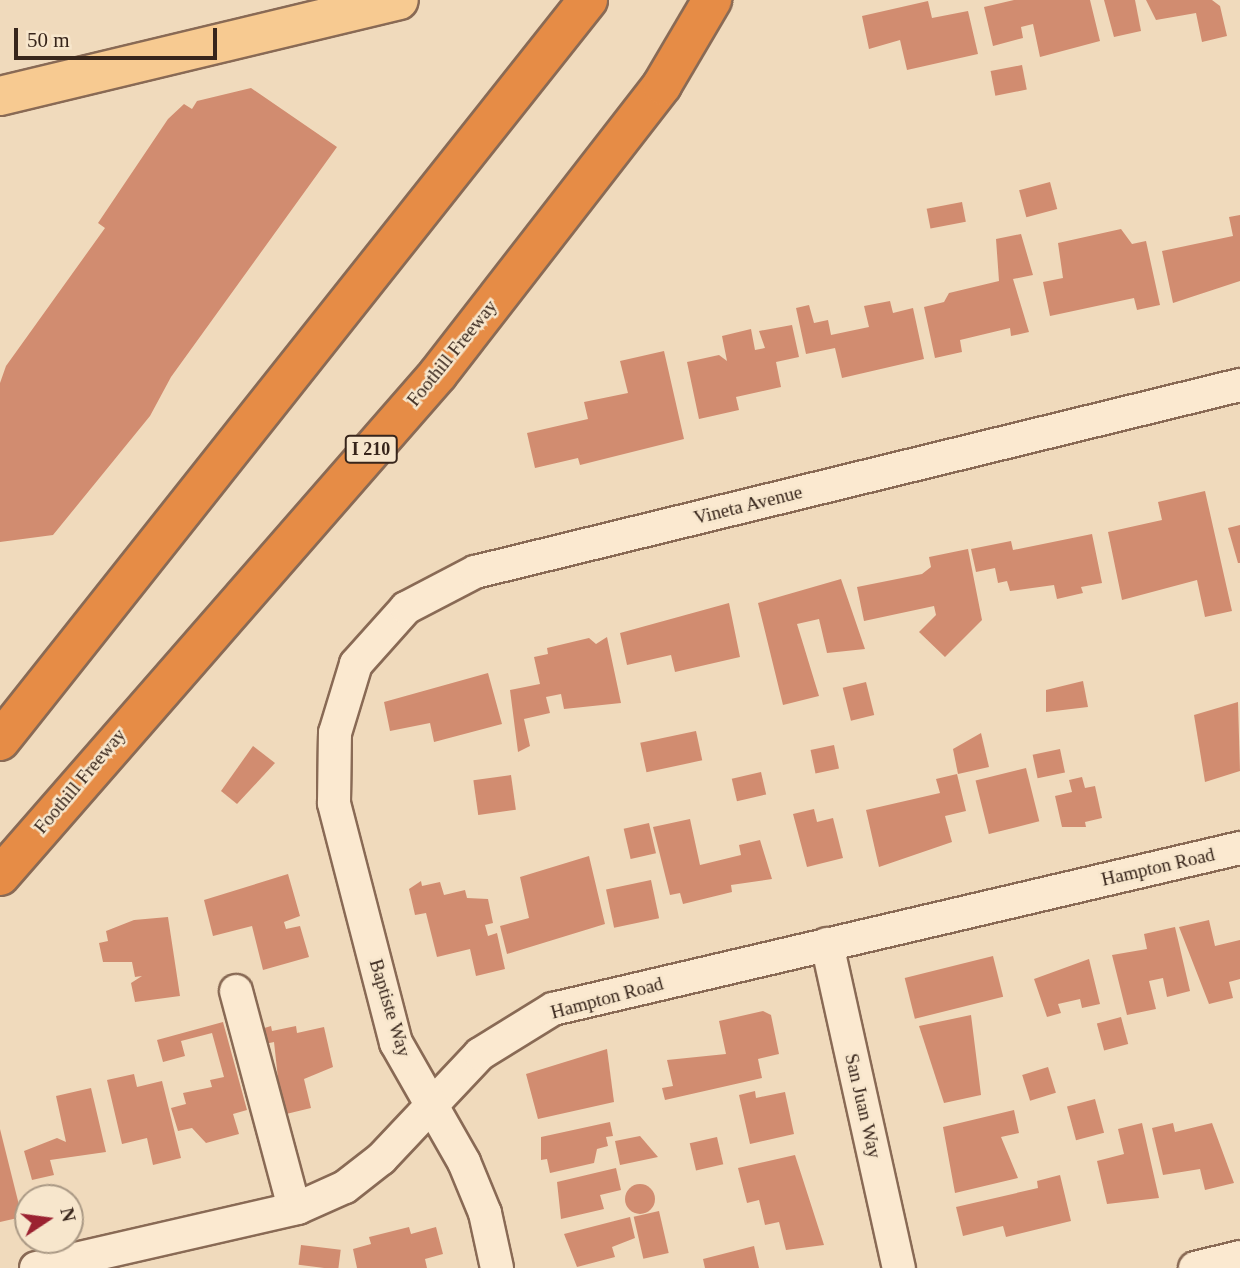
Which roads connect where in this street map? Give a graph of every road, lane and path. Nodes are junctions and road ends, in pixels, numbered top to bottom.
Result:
1 (399, 0) edge
2 (587, 0) edge
3 (712, 0) edge
4 (0, 96) edge
5 (1240, 385) edge
6 (335, 733) joint
7 (0, 741) edge
8 (1240, 848) edge
9 (0, 876) edge
10 (827, 944) junction
11 (236, 991) dead end
12 (429, 1108) junction
13 (294, 1208) junction
14 (1240, 1258) edge
15 (36, 1268) edge
16 (498, 1268) edge
17 (899, 1268) edge
18 (1195, 1268) edge

1 - 4 main road
2 - 7 highway
3 - 9 highway, Foothill Freeway / I 210
5 - 6 street, Vineta Avenue
6 - 12 street, Baptiste Way
8 - 10 street, Hampton Road
10 - 12 street, Hampton Road
10 - 17 street, San Juan Way
11 - 13 street
12 - 13 street, Hampton Road
12 - 16 street, Baptiste Way
13 - 15 street, Hampton Road
14 - 18 street

